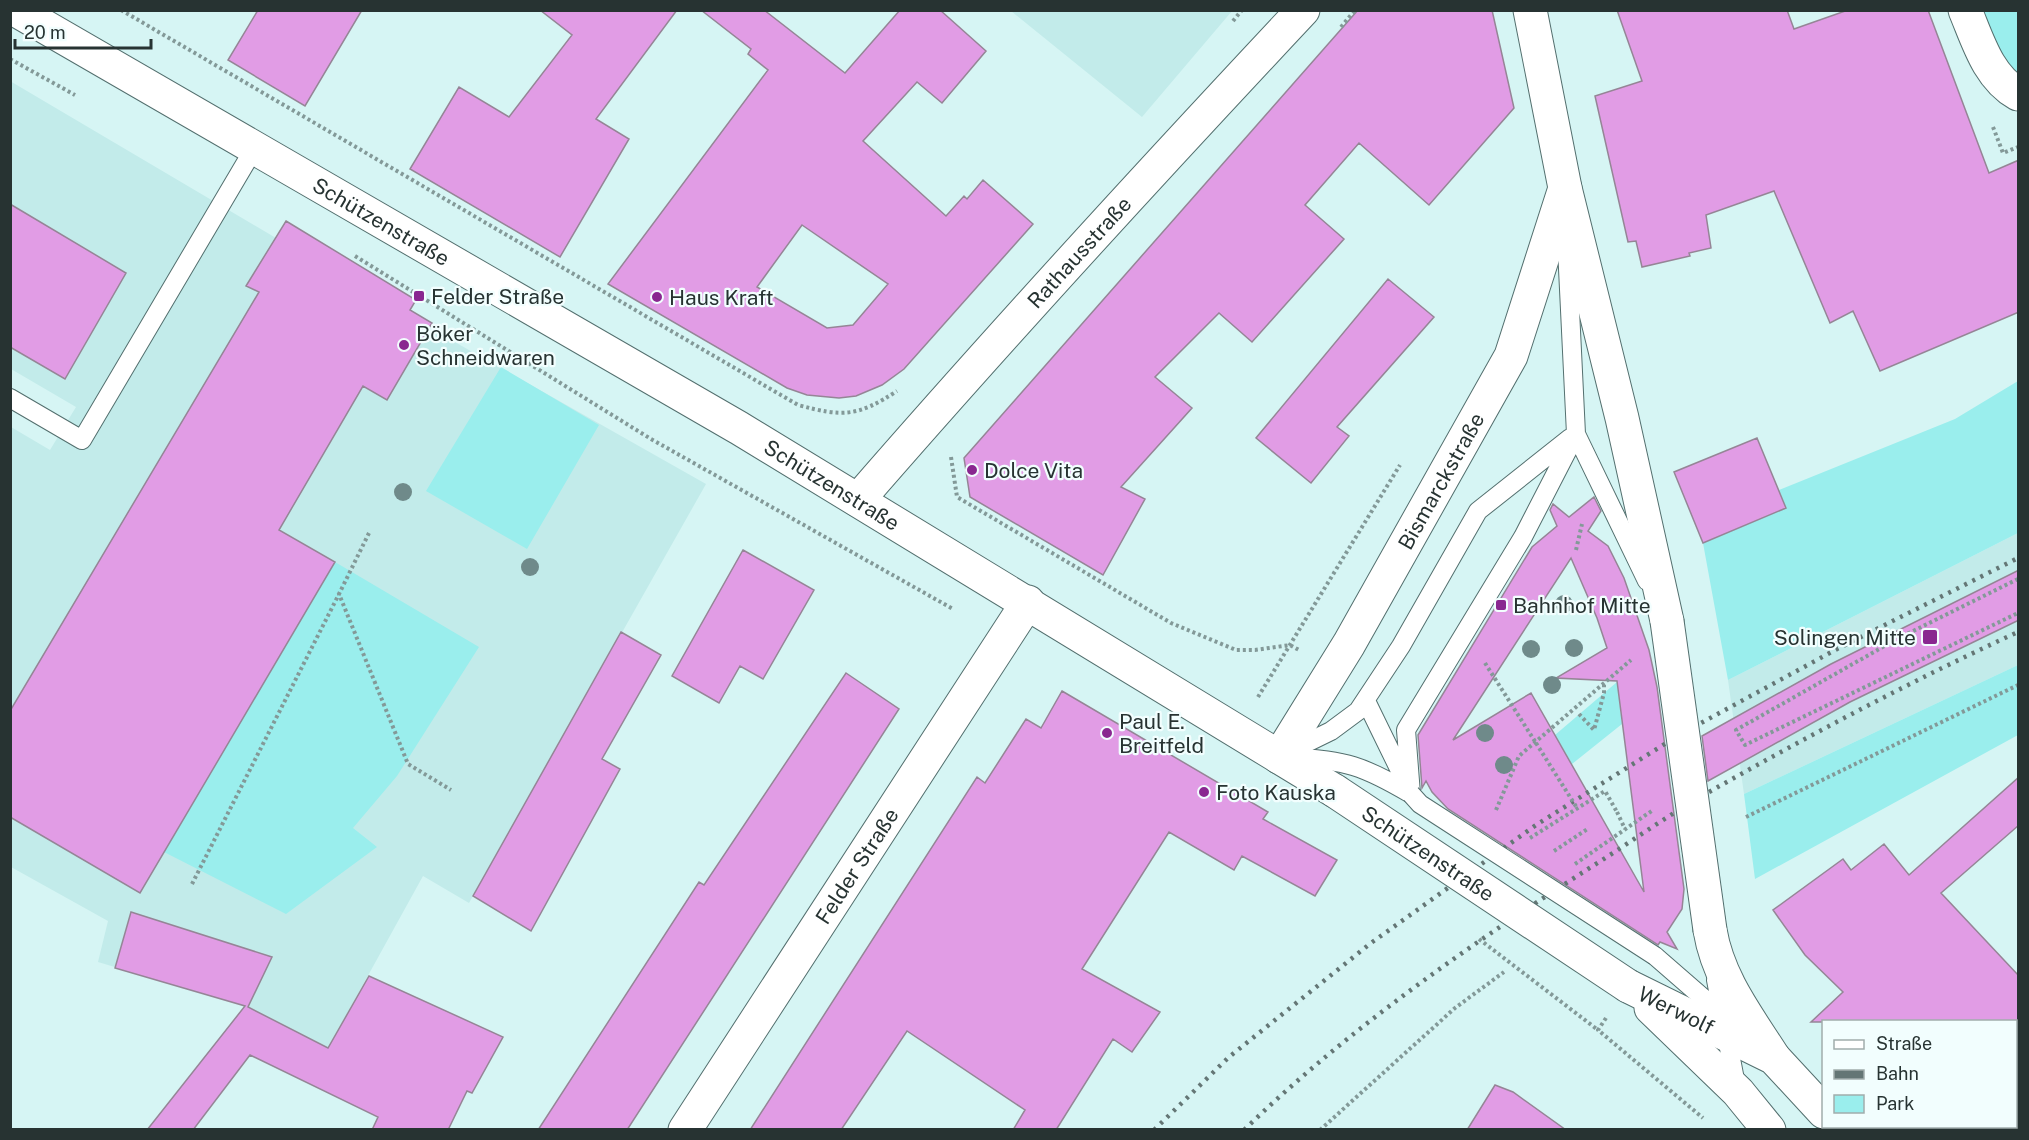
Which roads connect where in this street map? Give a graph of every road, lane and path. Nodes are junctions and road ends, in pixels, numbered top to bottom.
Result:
1 (16, 10) edge
2 (121, 10) edge
3 (1242, 10) edge
4 (1303, 10) edge
5 (1355, 10) edge
6 (1530, 10) edge
7 (1965, 10) edge
8 (1227, 28) dead end
9 (1339, 28) dead end
10 (10, 59) edge
11 (2019, 94) edge
12 (84, 100) dead end
13 (255, 147) junction
14 (1565, 189) junction
15 (351, 254) dead end
16 (898, 390) dead end
17 (10, 398) edge
18 (1576, 434) junction
19 (956, 452) dead end
20 (1400, 464) dead end
21 (858, 500) junction
22 (369, 533) dead end
23 (2019, 579) edge
24 (339, 594) junction
25 (1028, 602) junction
26 (2019, 613) edge
27 (1667, 621) junction
28 (1004, 638) junction
29 (1632, 659) dead end
30 (1483, 660) dead end
31 (1604, 684) junction
32 (2019, 685) edge
33 (1366, 701) junction
34 (1579, 714) dead end
35 (1536, 743) junction
36 (1280, 757) junction
37 (451, 790) dead end
38 (1411, 794) junction
39 (1658, 807) dead end
40 (1577, 808) junction
41 (1496, 810) dead end
42 (1746, 817) dead end
43 (1589, 828) dead end
44 (1625, 829) junction
45 (1530, 838) dead end
46 (1551, 853) dead end
47 (1570, 868) dead end
48 (192, 884) dead end
49 (1710, 930) junction
50 (1504, 972) dead end
51 (1628, 986) junction
52 (1724, 1024) junction
53 (1774, 1058) junction
54 (1738, 1092) junction
55 (1822, 1110) edge
56 (685, 1130) edge
57 (1320, 1130) edge
58 (1770, 1130) edge

1 - 13 main road, Schützenstraße
2 - 16 path
3 - 8 path
4 - 21 main road, Rathausstraße
5 - 9 path
6 - 14 main road, Bismarckstraße
7 - 11 main road
10 - 12 path
13 - 17 lane
13 - 21 main road, Schützenstraße
14 - 18 lane
14 - 27 main road, Bismarckstraße
14 - 36 main road, Bismarckstraße
15 - 28 path
18 - 27 lane, Bismarckstraße
18 - 33 lane
18 - 38 lane
19 - 20 path
21 - 25 main road, Schützenstraße
22 - 24 path
23 - 26 path
24 - 37 path
24 - 48 path
25 - 28 main road, Felder Straße
25 - 36 main road, Schützenstraße
27 - 49 main road, Bismarckstraße, bridge
28 - 56 main road, Felder Straße
29 - 31 path
30 - 35 path
31 - 34 path
31 - 35 path
32 - 42 path
33 - 36 lane
33 - 38 lane
35 - 40 path, bridge
35 - 41 path
36 - 38 lane
36 - 51 main road, Schützenstraße, bridge
38 - 52 lane, bridge
39 - 44 path
40 - 44 path, bridge
40 - 45 path, bridge
43 - 46 path
44 - 47 path
49 - 52 lane
49 - 53 main road, Bismarckstraße
50 - 57 path
51 - 52 main road, Werwolf
51 - 54 main road, Werwolf
52 - 53 main road, Werwolf
52 - 54 lane
53 - 55 main road, Werwolf
54 - 58 main road, Werwolf

